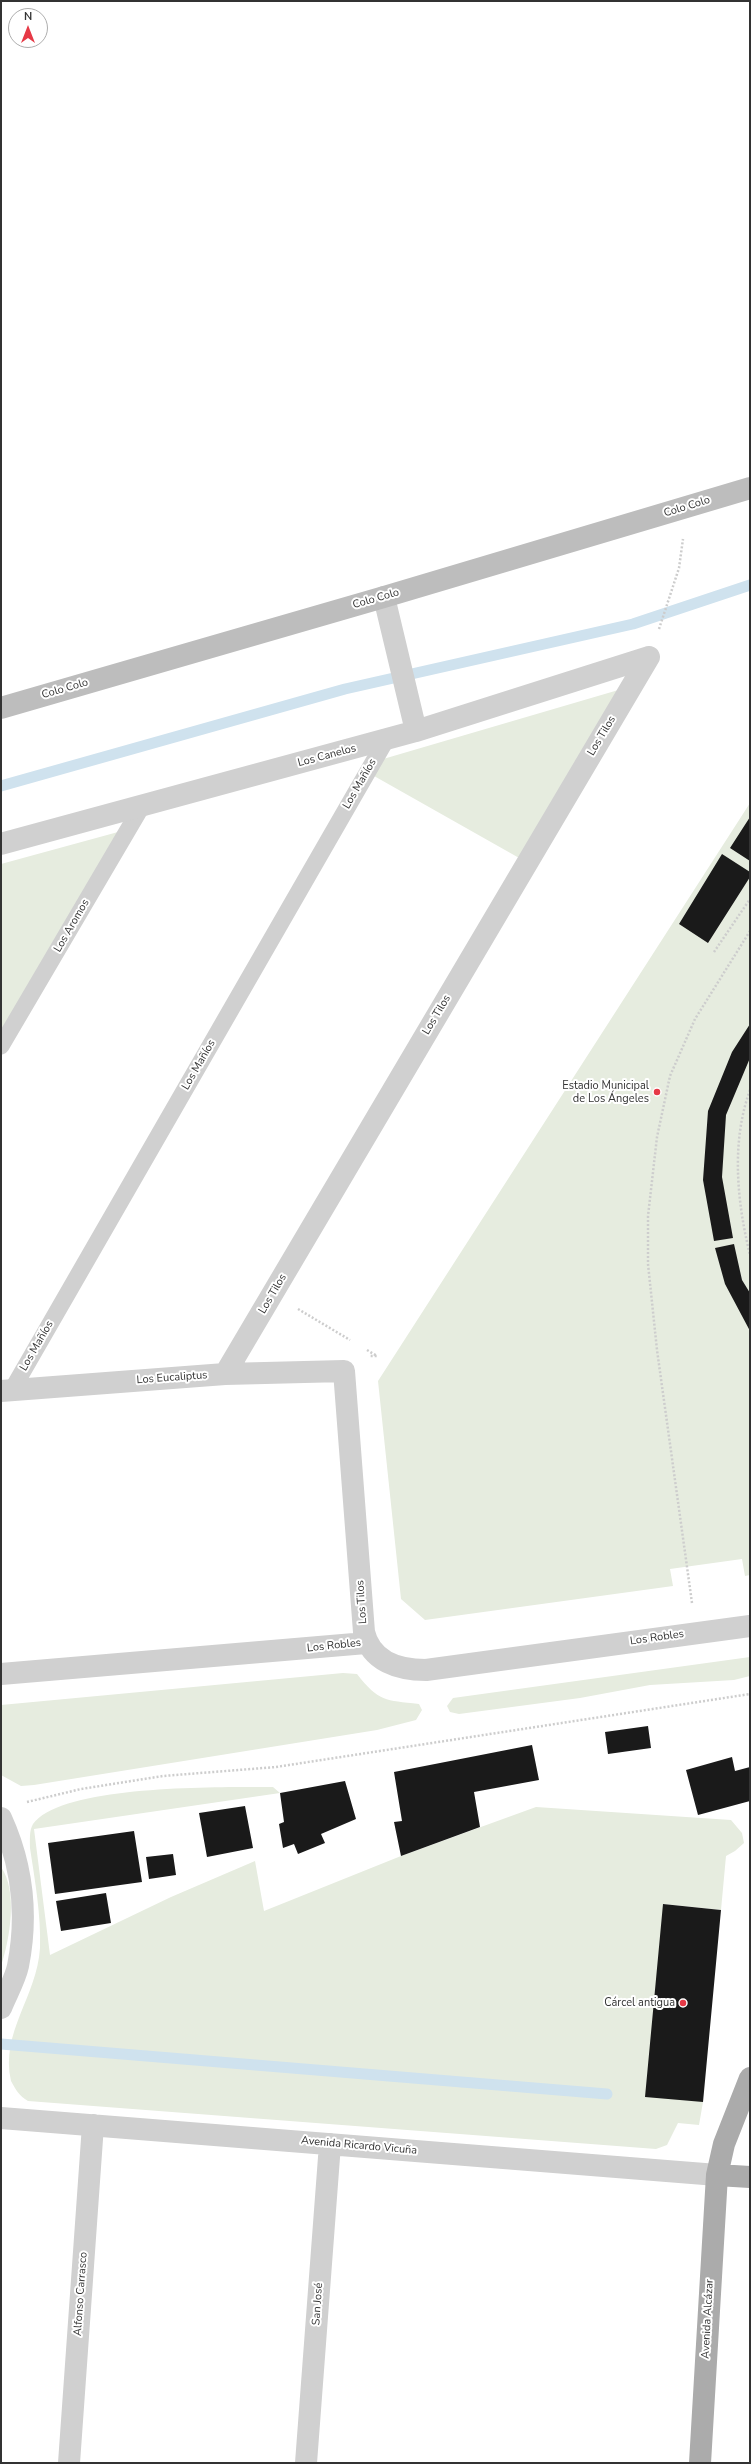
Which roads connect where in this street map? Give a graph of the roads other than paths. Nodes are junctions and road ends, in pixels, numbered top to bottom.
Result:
1 (750, 488) edge
2 (384, 597) junction
3 (649, 657) joint
4 (1, 708) edge
5 (416, 731) junction
6 (386, 740) junction
7 (142, 806) junction
8 (1, 844) edge
9 (1, 1046) edge
10 (344, 1371) joint
11 (225, 1374) junction
12 (6, 1391) edge
13 (750, 1626) edge
14 (366, 1642) junction
15 (1, 1674) edge
16 (1, 1818) edge
17 (1, 2008) edge
18 (750, 2078) edge
19 (1, 2118) edge
20 (93, 2125) junction
21 (330, 2144) junction
22 (717, 2175) junction
23 (750, 2178) edge
24 (69, 2463) edge
25 (306, 2463) edge
26 (700, 2463) edge

1 - 2 main road, Colo Colo
2 - 4 main road, Colo Colo
2 - 5 street
3 - 5 street, Los Canelos
3 - 11 street, Los Tilos
5 - 6 street, Los Canelos
6 - 7 street, Los Canelos
6 - 12 lane, Los Mañíos
7 - 8 street, Los Canelos
7 - 9 lane, Los Aromos
10 - 11 street, Los Eucaliptus
10 - 14 street, Los Tilos
11 - 12 street, Los Eucaliptus
13 - 14 street, Los Robles
14 - 15 street, Los Robles
16 - 17 street
18 - 22 main road
19 - 20 street, Avenida Ricardo Vicuña
20 - 21 street, Avenida Ricardo Vicuña
20 - 24 street, Alfonso Carrasco
21 - 22 street, Avenida Ricardo Vicuña
21 - 25 street, San José
22 - 23 main road, Avenida Ricardo Vicuña
22 - 26 main road, Avenida Alcázar

